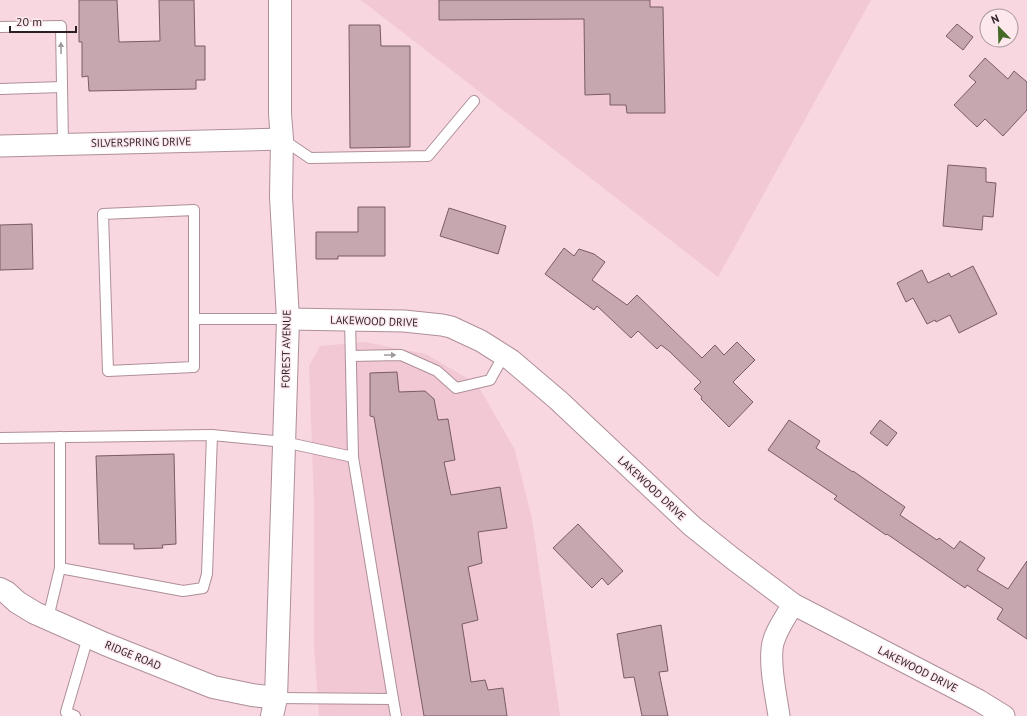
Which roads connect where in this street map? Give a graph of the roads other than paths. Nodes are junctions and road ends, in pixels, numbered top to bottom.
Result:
1 (280, 0) edge
2 (0, 27) edge
3 (62, 87) junction
4 (0, 89) edge
5 (474, 101) dead end
6 (282, 139) junction
7 (63, 144) junction
8 (0, 146) edge
9 (194, 319) junction
10 (288, 319) junction
11 (350, 320) junction
12 (504, 355) junction
13 (351, 356) junction
14 (212, 435) junction
15 (60, 437) junction
16 (0, 438) edge
17 (284, 442) junction
18 (353, 457) junction
19 (60, 568) junction
20 (0, 589) edge
21 (793, 604) junction
22 (48, 618) junction
23 (88, 637) junction
24 (393, 699) junction
25 (277, 710) edge
26 (69, 715) edge
27 (396, 716) edge
28 (779, 716) edge
29 (1004, 716) edge

1 - 6 main road, FOREST AVENUE
3 -> 2 lane
3 - 4 lane
3 - 7 lane
5 - 6 lane
6 - 7 street, SILVERSPRING DRIVE
6 - 10 main road, FOREST AVENUE
7 - 8 street, SILVERSPRING DRIVE
9 - 9 lane
9 - 10 lane
10 - 11 street, LAKEWOOD DRIVE
10 - 17 main road, FOREST AVENUE
11 - 12 street, LAKEWOOD DRIVE
11 - 13 lane
13 -> 12 lane
12 - 21 street, LAKEWOOD DRIVE
13 - 18 lane
14 - 15 lane
14 - 17 lane
14 - 19 lane
15 - 16 lane
15 - 19 lane
17 - 18 lane
17 - 25 main road, FOREST AVENUE
18 - 24 lane
19 - 22 lane
20 - 22 main road, RIDGE ROAD
21 - 28 street
21 - 29 street, LAKEWOOD DRIVE
22 - 23 main road, RIDGE ROAD
23 - 25 main road, RIDGE ROAD
23 - 26 lane
24 - 25 lane
24 - 27 lane

